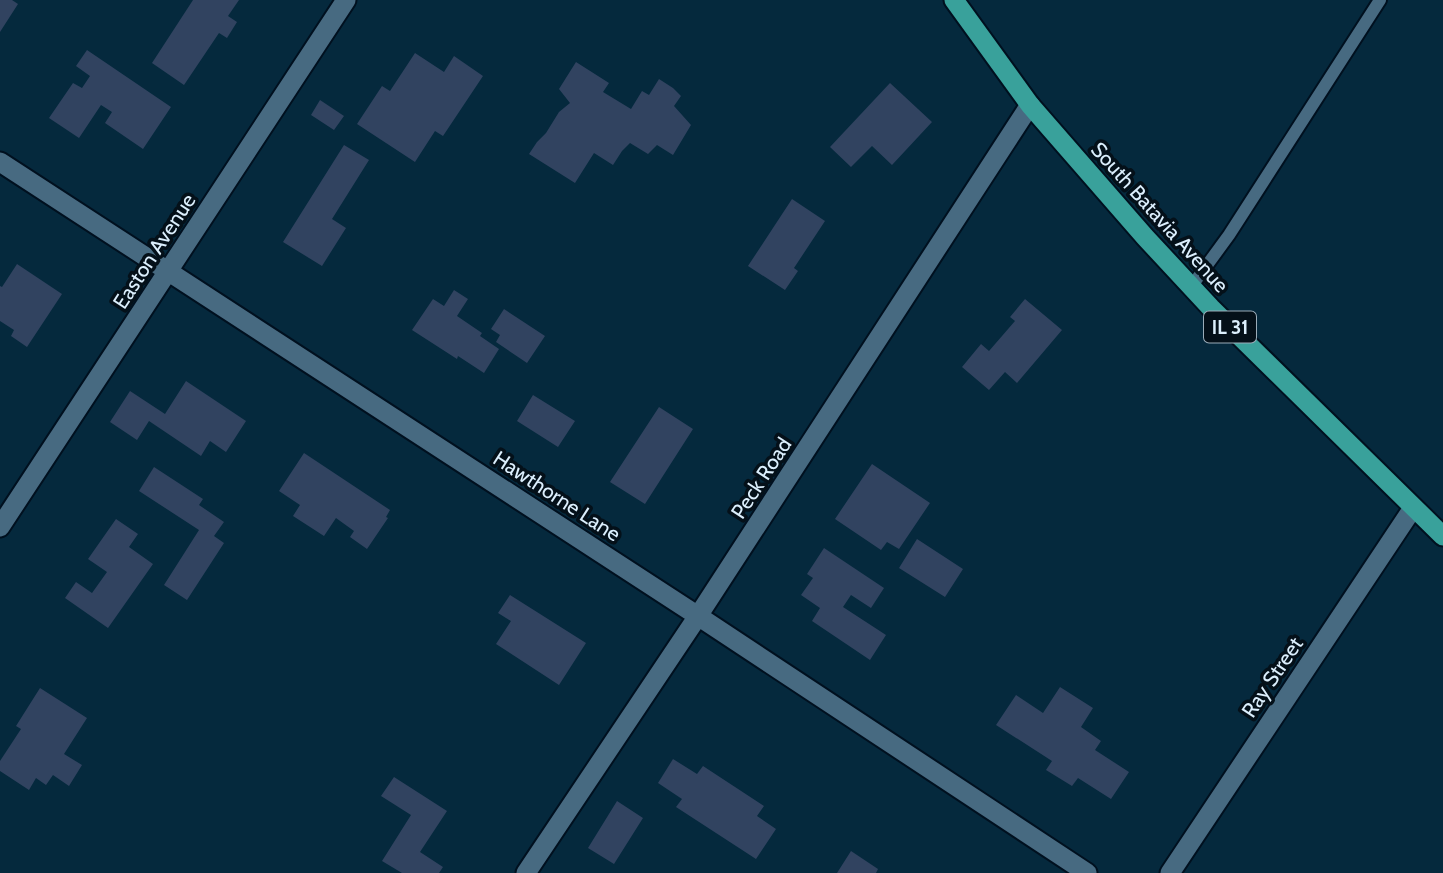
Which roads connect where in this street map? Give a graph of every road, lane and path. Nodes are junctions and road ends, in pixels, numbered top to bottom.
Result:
1 (346, 0) edge
2 (954, 0) edge
3 (1380, 0) edge
4 (1030, 105) junction
5 (0, 162) edge
6 (169, 270) junction
7 (1191, 287) junction
8 (1413, 508) junction
9 (0, 527) edge
10 (1443, 536) edge
11 (698, 616) junction
12 (526, 873) edge
13 (1087, 873) edge
14 (1170, 873) edge

1 - 6 street, Easton Avenue
2 - 4 main road, South Batavia Avenue / IL 31
3 - 7 lane
4 - 7 main road, South Batavia Avenue / IL 31
4 - 11 street, Peck Road
5 - 6 street, Hawthorne Lane
6 - 9 street, Easton Avenue
6 - 11 street, Hawthorne Lane
7 - 8 main road, South Batavia Avenue / IL 31
8 - 10 main road, South Batavia Avenue / IL 31
8 - 14 street, Ray Street
11 - 12 street, Peck Road
11 - 13 street, Hawthorne Lane

